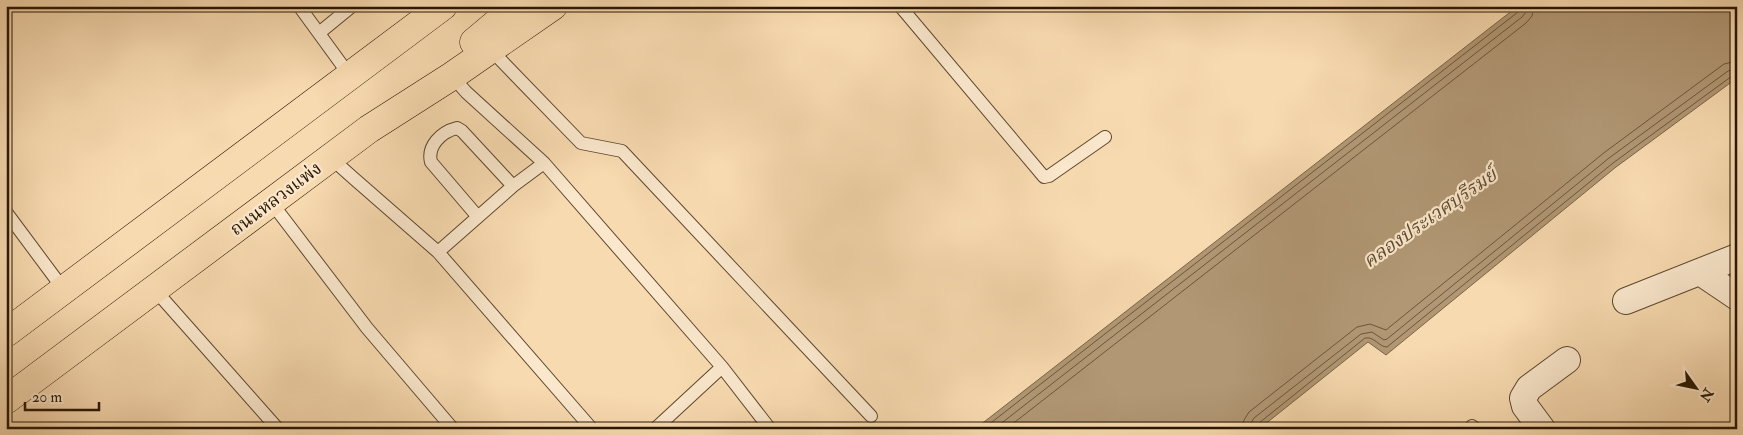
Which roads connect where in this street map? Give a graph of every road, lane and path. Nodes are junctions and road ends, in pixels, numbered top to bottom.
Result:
1 (299, 6) edge
2 (352, 6) edge
3 (443, 6) edge
4 (517, 6) edge
5 (553, 6) edge
6 (900, 6) edge
7 (319, 32) junction
8 (491, 50) junction
9 (350, 76) junction
10 (452, 76) junction
11 (369, 129) junction
12 (1105, 137) dead end
13 (331, 158) junction
14 (544, 163) junction
15 (514, 186) junction
16 (271, 202) junction
17 (6, 212) edge
18 (478, 217) junction
19 (438, 252) junction
20 (1737, 257) edge
21 (1700, 272) junction
22 (64, 290) junction
23 (155, 290) junction
24 (1737, 297) edge
25 (1626, 301) dead end
26 (6, 333) edge
27 (1567, 360) dead end
28 (722, 367) junction
29 (6, 400) edge
30 (871, 416) dead end
31 (278, 429) edge
32 (453, 429) edge
33 (592, 429) edge
34 (655, 429) edge
35 (770, 429) edge
36 (1542, 429) edge

1 - 7 lane
2 - 7 lane
3 - 9 main road
4 - 11 main road
5 - 8 main road, ถนนหลวงแพ่ง
6 - 12 lane
7 - 9 lane
8 - 10 main road, ถนนหลวงแพ่ง
8 - 30 lane
9 - 22 main road
10 - 11 main road, ถนนหลวงแพ่ง
10 - 14 lane
11 - 13 main road, ถนนหลวงแพ่ง
13 - 16 main road, ถนนหลวงแพ่ง
13 - 19 lane
14 - 15 lane
14 - 28 lane
15 - 18 lane
15 - 18 lane
16 - 23 main road, ถนนหลวงแพ่ง
16 - 32 lane
17 - 22 lane
18 - 19 lane
19 - 33 lane
20 - 21 street
21 - 24 street
21 - 25 street
22 - 26 main road
23 - 29 main road, ถนนหลวงแพ่ง
23 - 31 lane
27 - 36 street
28 - 34 lane
28 - 35 lane

